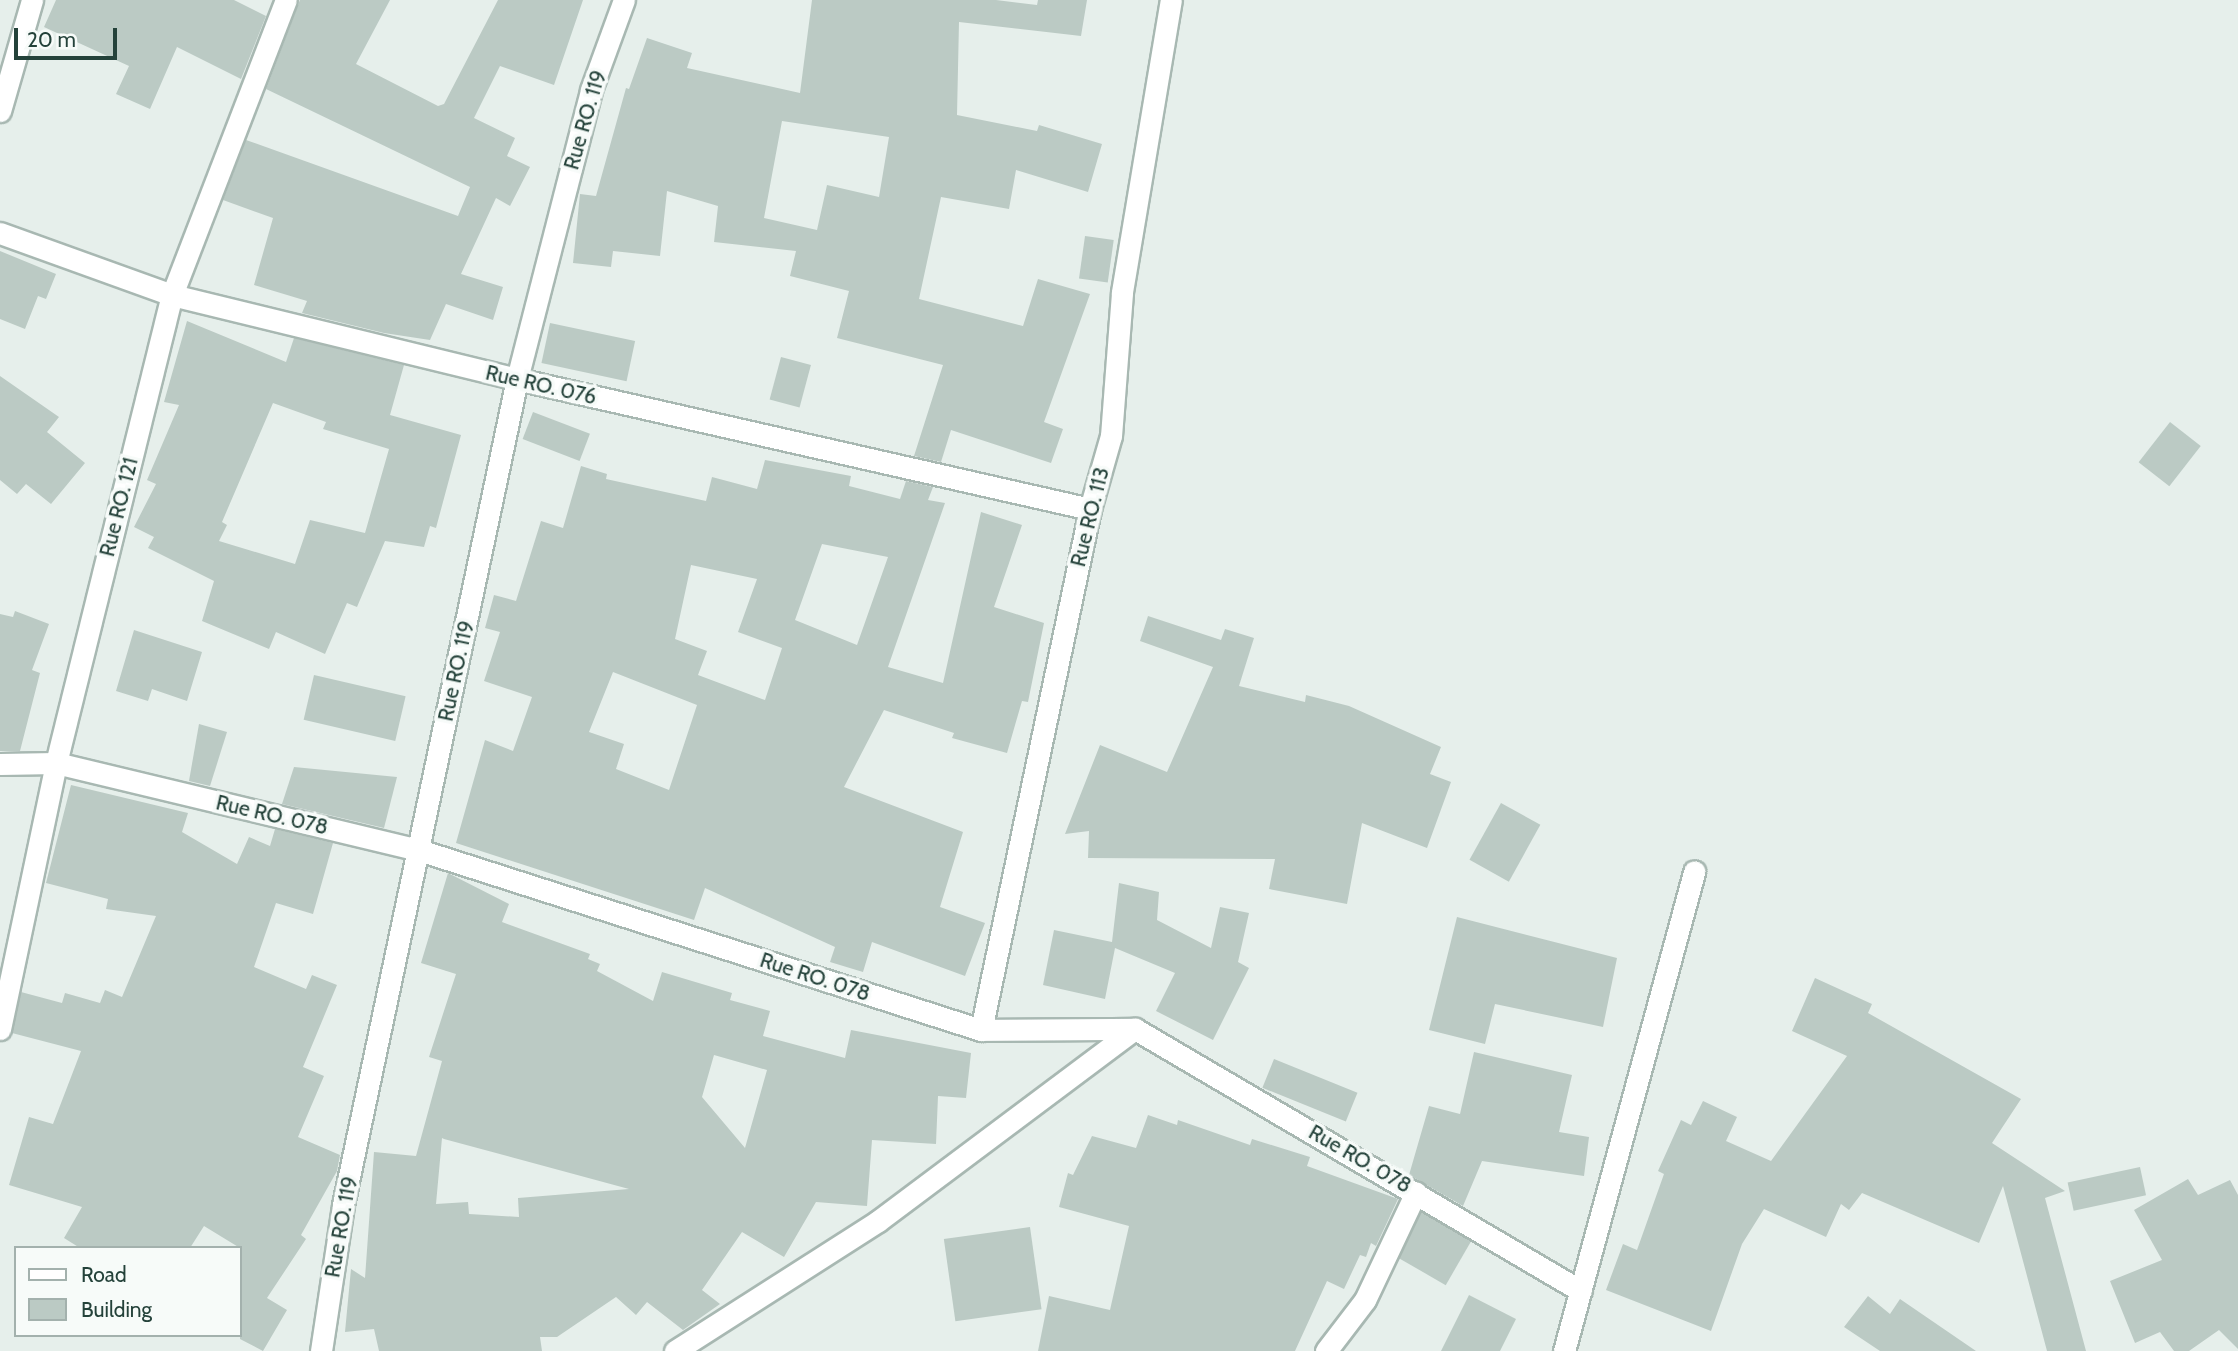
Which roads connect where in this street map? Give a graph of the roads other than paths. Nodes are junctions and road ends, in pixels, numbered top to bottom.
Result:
1 (32, 0) edge
2 (286, 0) edge
3 (624, 0) edge
4 (1171, 0) edge
5 (0, 111) edge
6 (0, 233) edge
7 (172, 295) junction
8 (517, 379) junction
9 (1090, 509) junction
10 (56, 763) junction
11 (0, 764) edge
12 (419, 850) junction
13 (1694, 871) dead end
14 (0, 1029) edge
15 (1135, 1029) junction
16 (981, 1030) junction
17 (1416, 1192) junction
18 (1581, 1292) junction
19 (321, 1351) edge
20 (676, 1351) edge
21 (1326, 1351) edge
22 (1564, 1351) edge

1 - 5 street
2 - 7 street, Rue RO. 121
3 - 8 street, Rue RO. 119
4 - 9 street, Rue RO. 113
6 - 7 street, Rue RO. 076
7 - 8 street, Rue RO. 076
7 - 10 street, Rue RO. 121
8 - 9 street, Rue RO. 076
8 - 12 street, Rue RO. 119
9 - 16 street, Rue RO. 113
10 - 11 street, Rue RO. 078
10 - 12 street, Rue RO. 078
10 - 14 street, Rue RO. 121
12 - 16 street, Rue RO. 078
12 - 19 street, Rue RO. 119
13 - 18 street
15 - 16 street, Rue RO. 078
15 - 17 street, Rue RO. 078
15 - 20 street
17 - 18 street, Rue RO. 078
17 - 21 street
18 - 22 street

